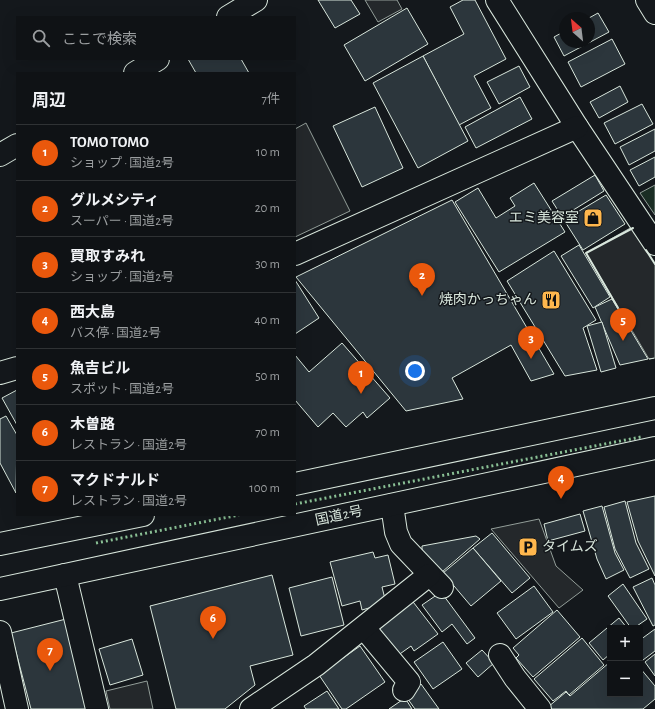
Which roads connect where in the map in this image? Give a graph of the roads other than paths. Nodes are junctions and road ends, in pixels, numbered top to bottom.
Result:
1 (256, 0) edge
2 (497, 0) edge
3 (647, 0) edge
4 (655, 13) edge
5 (230, 16) edge
6 (156, 60) edge
7 (137, 72) edge
8 (577, 127) junction
9 (16, 146) edge
10 (0, 155) edge
11 (655, 244) edge
12 (296, 254) edge
13 (16, 368) edge
14 (0, 373) edge
15 (655, 408) edge
16 (655, 448) edge
17 (296, 484) edge
18 (392, 505) junction
19 (138, 516) edge
20 (0, 544) edge
21 (65, 575) junction
22 (0, 589) edge
23 (364, 628) junction
24 (0, 632) edge
25 (500, 655) dead end
26 (404, 690) dead end
27 (17, 709) edge
28 (97, 709) edge
29 (251, 709) edge
30 (540, 709) edge

1 - 5 main road
2 - 8 main road
3 - 4 main road
6 - 7 main road
8 - 11 main road
8 - 12 main road
9 - 10 main road
13 - 14 main road
15 - 17 main road
16 - 18 main road, 国道2号
18 - 21 main road, 国道2号
18 - 23 main road
19 - 20 main road
21 - 22 main road, 国道2号
21 - 28 main road
23 - 26 main road
23 - 29 main road
24 - 27 main road
25 - 30 main road

